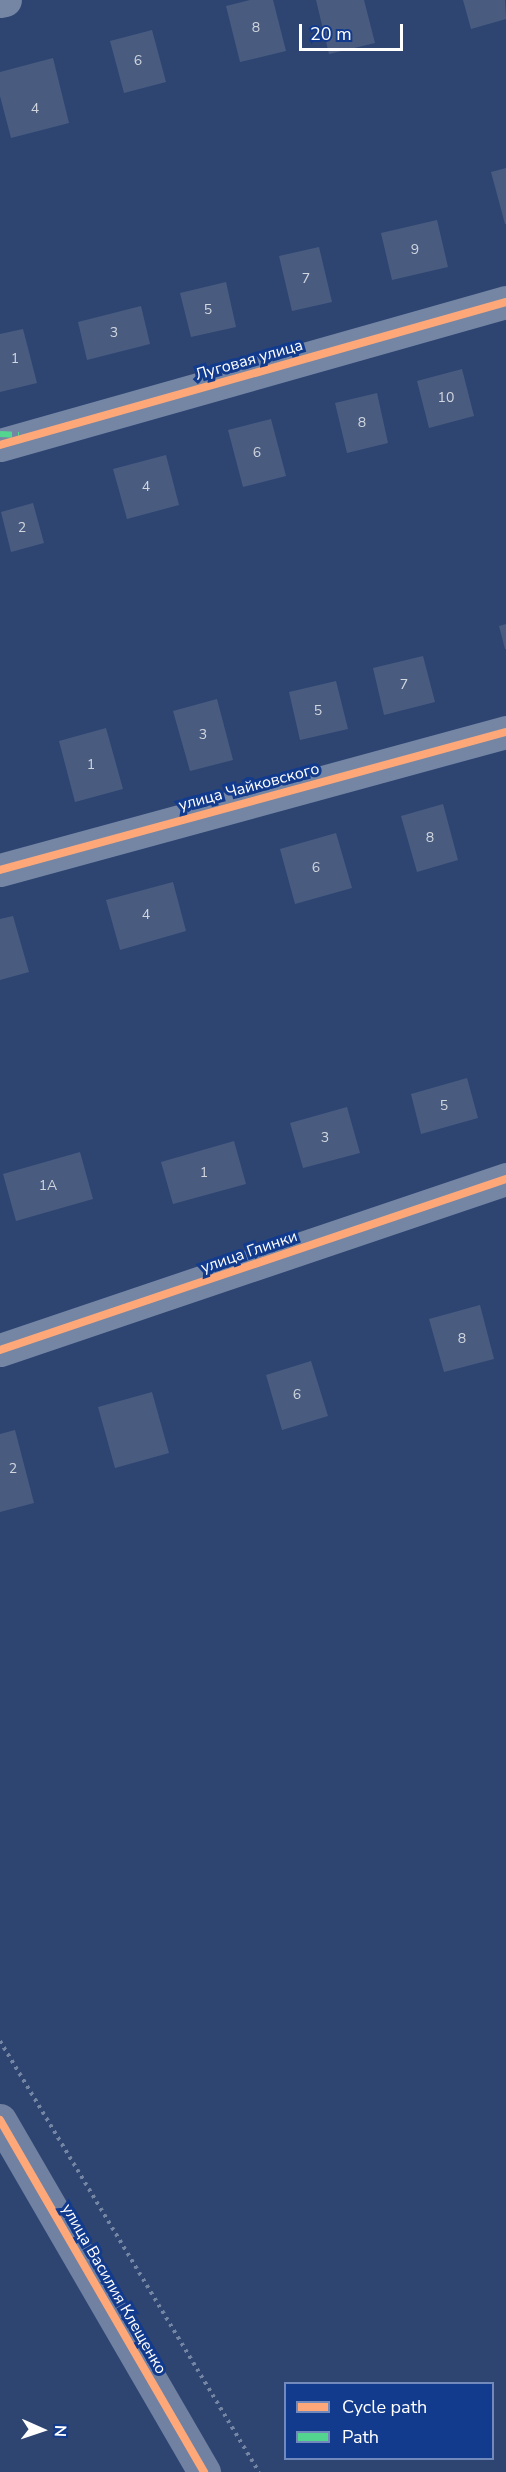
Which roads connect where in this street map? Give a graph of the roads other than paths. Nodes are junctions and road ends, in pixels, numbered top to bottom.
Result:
1 (5, 0) edge
2 (0, 1) edge
3 (506, 302) edge
4 (0, 445) edge
5 (506, 732) edge
6 (0, 870) edge
7 (506, 1179) edge
8 (0, 1350) edge
9 (0, 2120) edge
10 (204, 2472) edge

1 - 2 street
3 - 4 street, Луговая улица
5 - 6 street, улица Чайковского
7 - 8 street, улица Глинки
9 - 10 street, улица Василия Клещенко

